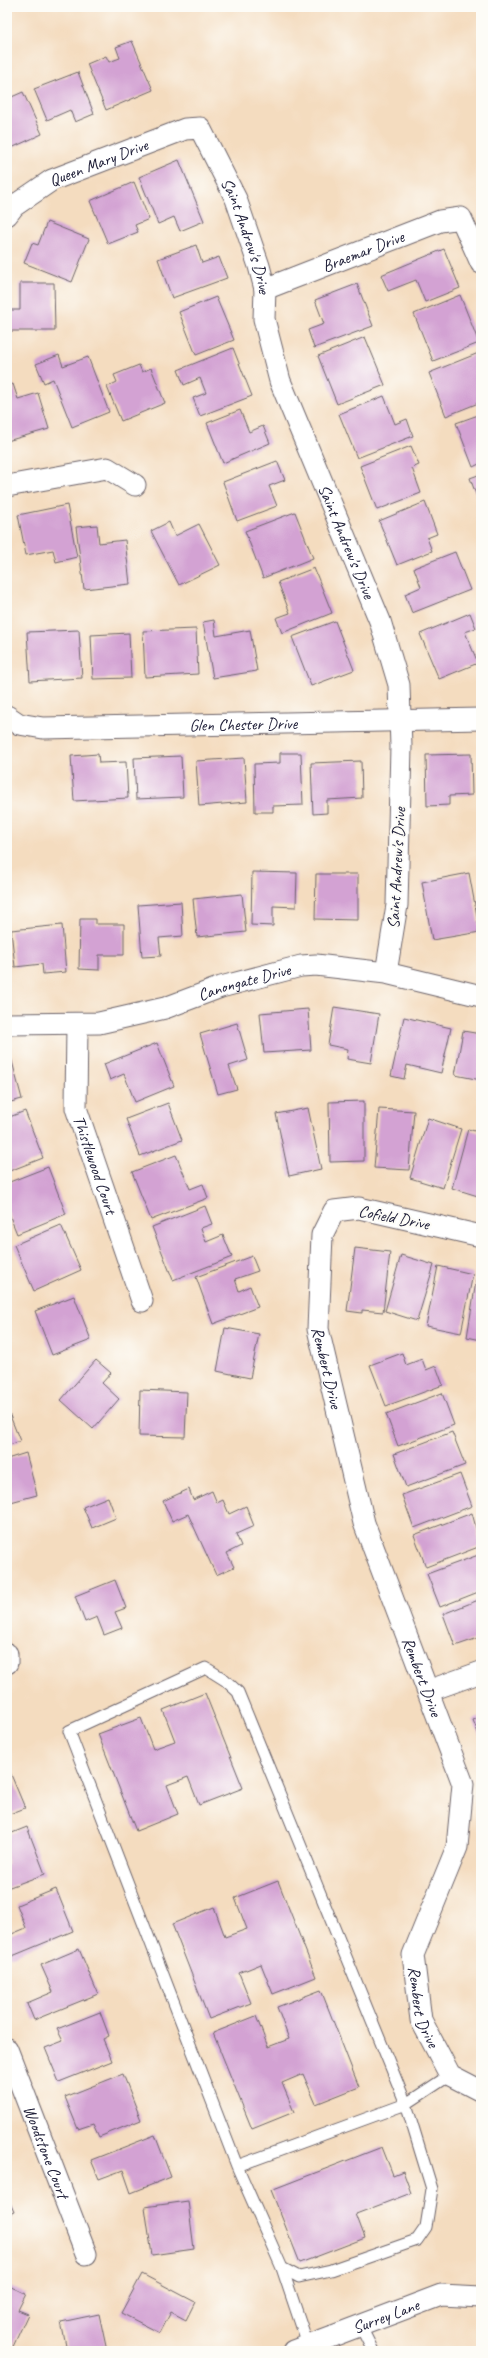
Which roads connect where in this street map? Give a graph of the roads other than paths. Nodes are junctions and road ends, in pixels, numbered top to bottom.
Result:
1 (200, 128) joint
2 (7, 216) edge
3 (481, 263) edge
4 (265, 288) junction
5 (135, 485) dead end
6 (7, 486) edge
7 (7, 716) edge
8 (481, 719) edge
9 (400, 720) junction
10 (386, 973) junction
11 (481, 996) edge
12 (7, 1024) edge
13 (77, 1024) junction
14 (322, 1235) joint
15 (481, 1236) edge
16 (142, 1301) dead end
17 (7, 1654) edge
18 (7, 1663) edge
19 (481, 1672) edge
20 (428, 1691) junction
21 (7, 2049) edge
22 (450, 2075) junction
23 (481, 2091) edge
24 (406, 2104) junction
25 (237, 2166) junction
26 (86, 2254) dead end
27 (282, 2268) junction
28 (481, 2297) edge
29 (360, 2325) junction
30 (300, 2348) edge
31 (373, 2351) edge

1 - 2 street, Queen Mary Drive
1 - 4 street, Saint Andrew's Drive
3 - 4 street, Braemar Drive
4 - 9 street, Saint Andrew's Drive
5 - 6 street
7 - 9 street, Glen Chester Drive
8 - 9 street, Glen Chester Drive
9 - 10 street, Saint Andrew's Drive
10 - 11 street, Canongate Drive
10 - 13 street, Canongate Drive
12 - 13 street, Canongate Drive
13 - 16 street, Thistlewood Court
14 - 15 street, Cofield Drive
14 - 20 street, Rembert Drive
17 - 18 street
19 - 20 street
20 - 22 street, Rembert Drive
21 - 26 street, Woodstone Court
22 - 23 street
22 - 24 lane
24 - 25 lane
24 - 25 lane
24 - 27 lane
25 - 27 lane
27 - 30 lane
28 - 29 street, Surrey Lane
29 - 30 street, Surrey Lane
29 - 31 lane

